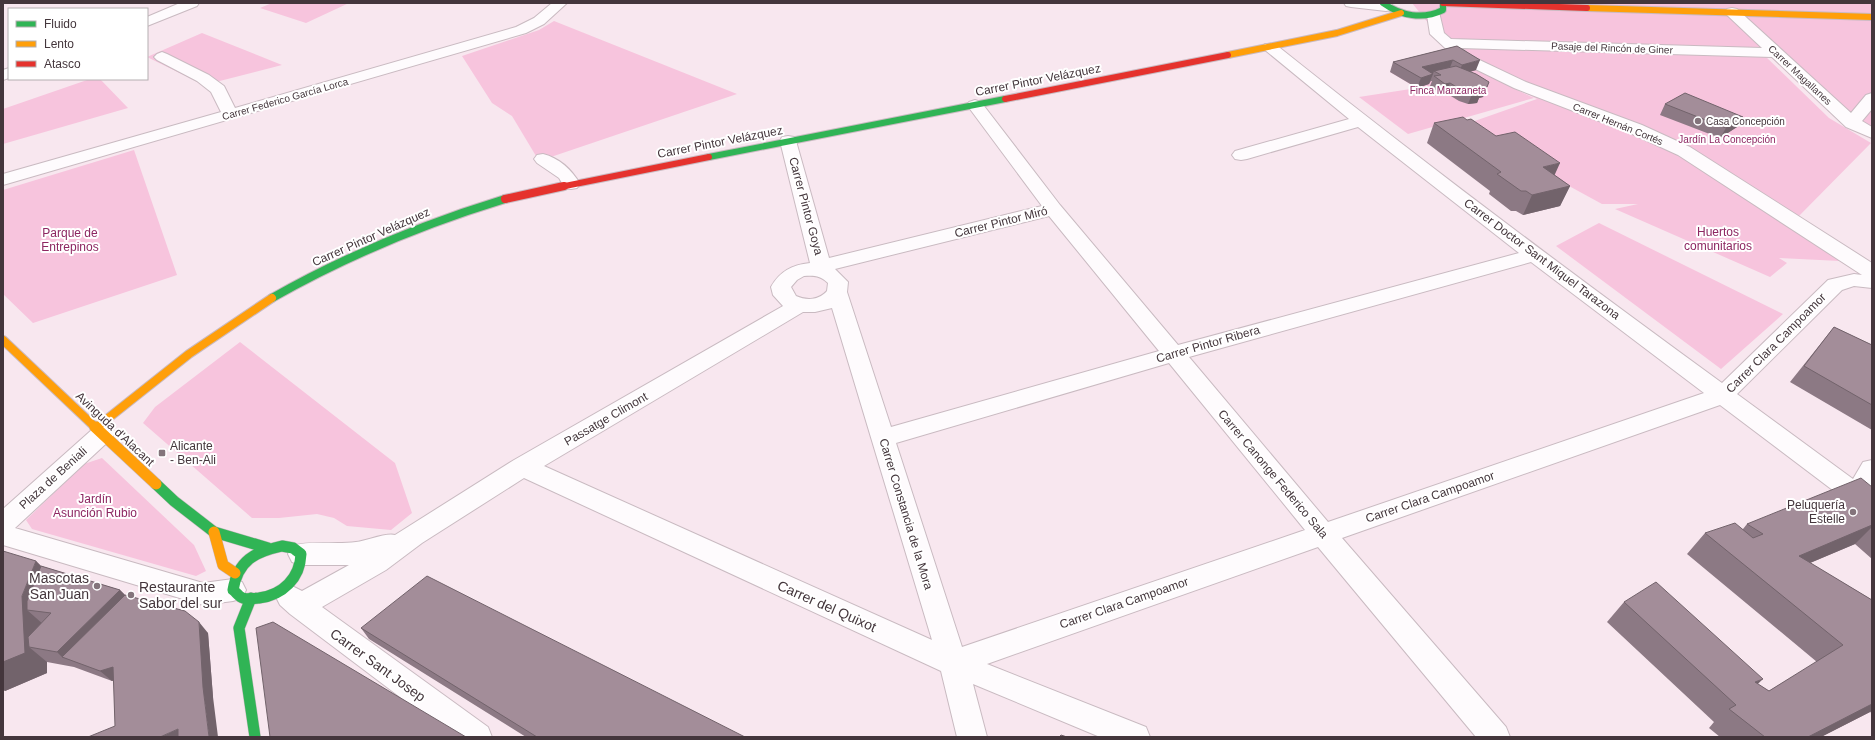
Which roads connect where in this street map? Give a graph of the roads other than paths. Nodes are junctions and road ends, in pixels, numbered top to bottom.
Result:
1 (192, 3) edge
2 (560, 3) edge
3 (1351, 3) edge
4 (1384, 5) edge
5 (1440, 7) edge
6 (1732, 12) junction
7 (1401, 13) junction
8 (1872, 17) edge
9 (148, 22) edge
10 (1448, 43) junction
11 (1270, 47) junction
12 (1776, 53) junction
13 (162, 57) dead end
14 (1872, 98) edge
15 (975, 105) junction
16 (230, 114) junction
17 (1361, 121) junction
18 (1852, 124) junction
19 (1872, 133) edge
20 (788, 141) junction
21 (1241, 155) dead end
22 (543, 160) dead end
23 (3, 180) edge
24 (571, 184) junction
25 (1053, 209) junction
26 (1534, 255) junction
27 (822, 268) junction
28 (1872, 272) edge
29 (1872, 282) edge
30 (837, 292) junction
31 (800, 305) junction
32 (3, 340) edge
33 (1174, 354) junction
34 (1724, 395) junction
35 (100, 430) junction
36 (883, 438) junction
37 (523, 468) junction
38 (1872, 469) edge
39 (1864, 500) edge
40 (3, 524) edge
41 (214, 532) junction
42 (1323, 534) junction
43 (3, 535) edge
44 (413, 536) junction
45 (268, 548) junction
46 (301, 554) junction
47 (240, 587) junction
48 (291, 598) junction
49 (953, 663) junction
50 (255, 737) edge
51 (477, 737) edge
52 (972, 737) edge
53 (1135, 737) edge
54 (1496, 737) edge

1 - 9 street
2 - 16 street, Carrer Federico García Lorca
3 - 4 street
4 - 7 street
5 - 6 street
5 - 7 street
5 - 10 street, Carrer Hernán Cortés
6 - 8 street
6 - 12 street, Carrer Magallanes
7 - 11 street, Carrer Pintor Velázquez
10 - 12 street, Pasaje del Rincón de Giner
10 - 28 street, Carrer Hernán Cortés
11 - 15 street, Carrer Pintor Velázquez
11 - 17 street, Carrer Doctor Sant Miquel Tarazona
12 - 18 street, Carrer Magallanes
13 - 16 street
14 - 18 street
15 - 20 street, Carrer Pintor Velázquez
15 - 25 street, Carrer Pintor Miró
16 - 23 street, Carrer Federico García Lorca
17 - 21 street
17 - 26 street, Carrer Doctor Sant Miquel Tarazona
18 - 19 street, Carrer Magallanes
20 - 24 street, Carrer Pintor Velázquez
20 - 27 street, Carrer Pintor Goya
22 - 24 street
24 - 35 street, Carrer Pintor Velázquez
25 - 27 street, Carrer Pintor Miró
25 - 33 street, Carrer Canonge Federico Sala
26 - 33 street, Carrer Pintor Ribera
26 - 34 street, Carrer Doctor Sant Miquel Tarazona
27 - 30 street
27 - 31 street
29 - 34 street, Carrer Clara Campoamor
30 - 31 street
30 - 36 street, Carrer Constancia de la Mora
31 - 37 street, Passatge Climont
32 - 35 street, Avinguda d'Alacant
33 - 36 street, Carrer Pintor Ribera
33 - 42 street, Carrer Canonge Federico Sala
34 - 39 street, Carrer Doctor Sant Miquel Tarazona
34 - 42 street, Carrer Clara Campoamor
35 - 40 street, Plaza de Beniali
35 - 41 street, Avinguda d'Alacant
36 - 49 street, Carrer Constancia de la Mora
37 - 44 street, Passatge Climont
37 - 49 street, Carrer del Quixot
38 - 39 street
41 - 45 street, Avinguda d'Alacant
41 - 47 street
42 - 49 street, Carrer Clara Campoamor
42 - 54 street, Carrer Canonge Federico Sala
43 - 47 street
44 - 46 street, Passatge Climont
44 - 48 street, Passatge Climont
45 - 46 street
45 - 47 street
46 - 48 street
47 - 48 street
47 - 50 street
48 - 51 street, Carrer Sant Josep
49 - 52 street, Carrer Constancia de la Mora
49 - 53 street, Carrer del Quixot

